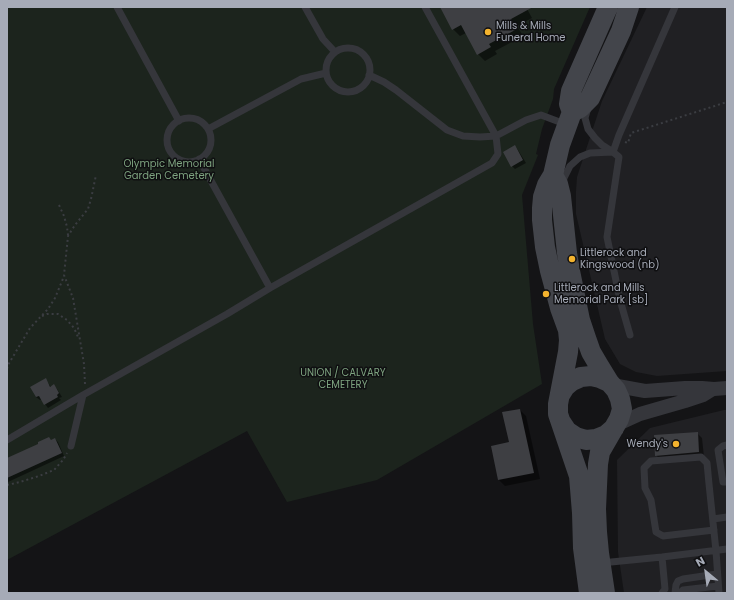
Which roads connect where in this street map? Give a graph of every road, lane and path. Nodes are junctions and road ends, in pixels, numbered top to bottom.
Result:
1 (116, 7) edge
2 (305, 7) edge
3 (425, 7) edge
4 (608, 7) edge
5 (629, 7) edge
6 (675, 7) edge
7 (335, 52) junction
8 (326, 73) junction
9 (369, 75) junction
10 (590, 98) junction
11 (727, 102) edge
12 (570, 119) junction
13 (179, 121) junction
14 (208, 129) junction
15 (496, 136) junction
16 (617, 140) junction
17 (613, 152) junction
18 (199, 159) junction
19 (553, 175) junction
20 (96, 176) dead end
21 (561, 196) junction
22 (59, 205) dead end
23 (68, 236) junction
24 (64, 275) junction
25 (270, 288) junction
26 (40, 317) junction
27 (630, 335) dead end
28 (79, 340) junction
29 (7, 369) edge
30 (610, 384) junction
31 (720, 388) edge
32 (83, 395) junction
33 (560, 395) junction
34 (561, 422) junction
35 (615, 427) junction
36 (7, 440) edge
37 (71, 446) joint
38 (727, 446) edge
39 (725, 482) edge
40 (709, 484) junction
41 (7, 485) edge
42 (727, 518) edge
43 (713, 519) junction
44 (714, 530) junction
45 (727, 549) edge
46 (716, 551) junction
47 (662, 557) junction
48 (601, 563) junction
49 (717, 574) junction
50 (718, 590) edge
51 (589, 593) edge
52 (605, 593) edge
53 (662, 593) edge
54 (675, 593) edge
55 (680, 593) edge

1 - 13 lane
2 - 7 lane
3 - 15 lane
4 - 12 main road
5 - 10 main road
6 - 16 lane
7 - 8 lane
7 - 9 lane
8 - 9 lane
8 - 14 lane
9 - 15 lane
10 - 12 main road
10 - 17 lane
11 - 16 path
12 - 15 lane
12 - 19 main road
13 - 14 lane
13 - 18 lane
14 - 18 lane
15 - 25 lane
16 - 17 lane
17 - 21 lane
17 - 27 lane
18 - 25 lane
19 - 21 main road
19 - 33 main road
20 - 23 path
21 - 30 main road
22 - 23 path
23 - 24 path
24 - 26 path
24 - 28 path
25 - 32 lane
26 - 28 path
26 - 29 path
28 - 32 path
30 - 31 street
30 - 33 main road
30 - 35 main road
31 - 35 street
32 - 36 lane
32 - 37 lane
33 - 34 main road
34 - 35 main road
34 - 51 main road
35 - 48 main road
37 - 41 path
38 - 39 lane
39 - 40 lane
40 - 43 lane
40 - 44 lane
42 - 43 lane
43 - 44 lane
44 - 46 lane
45 - 46 lane
46 - 47 lane
46 - 49 lane
47 - 48 lane
47 - 53 lane
48 - 52 main road
49 - 50 lane
49 - 54 lane
50 - 55 lane

